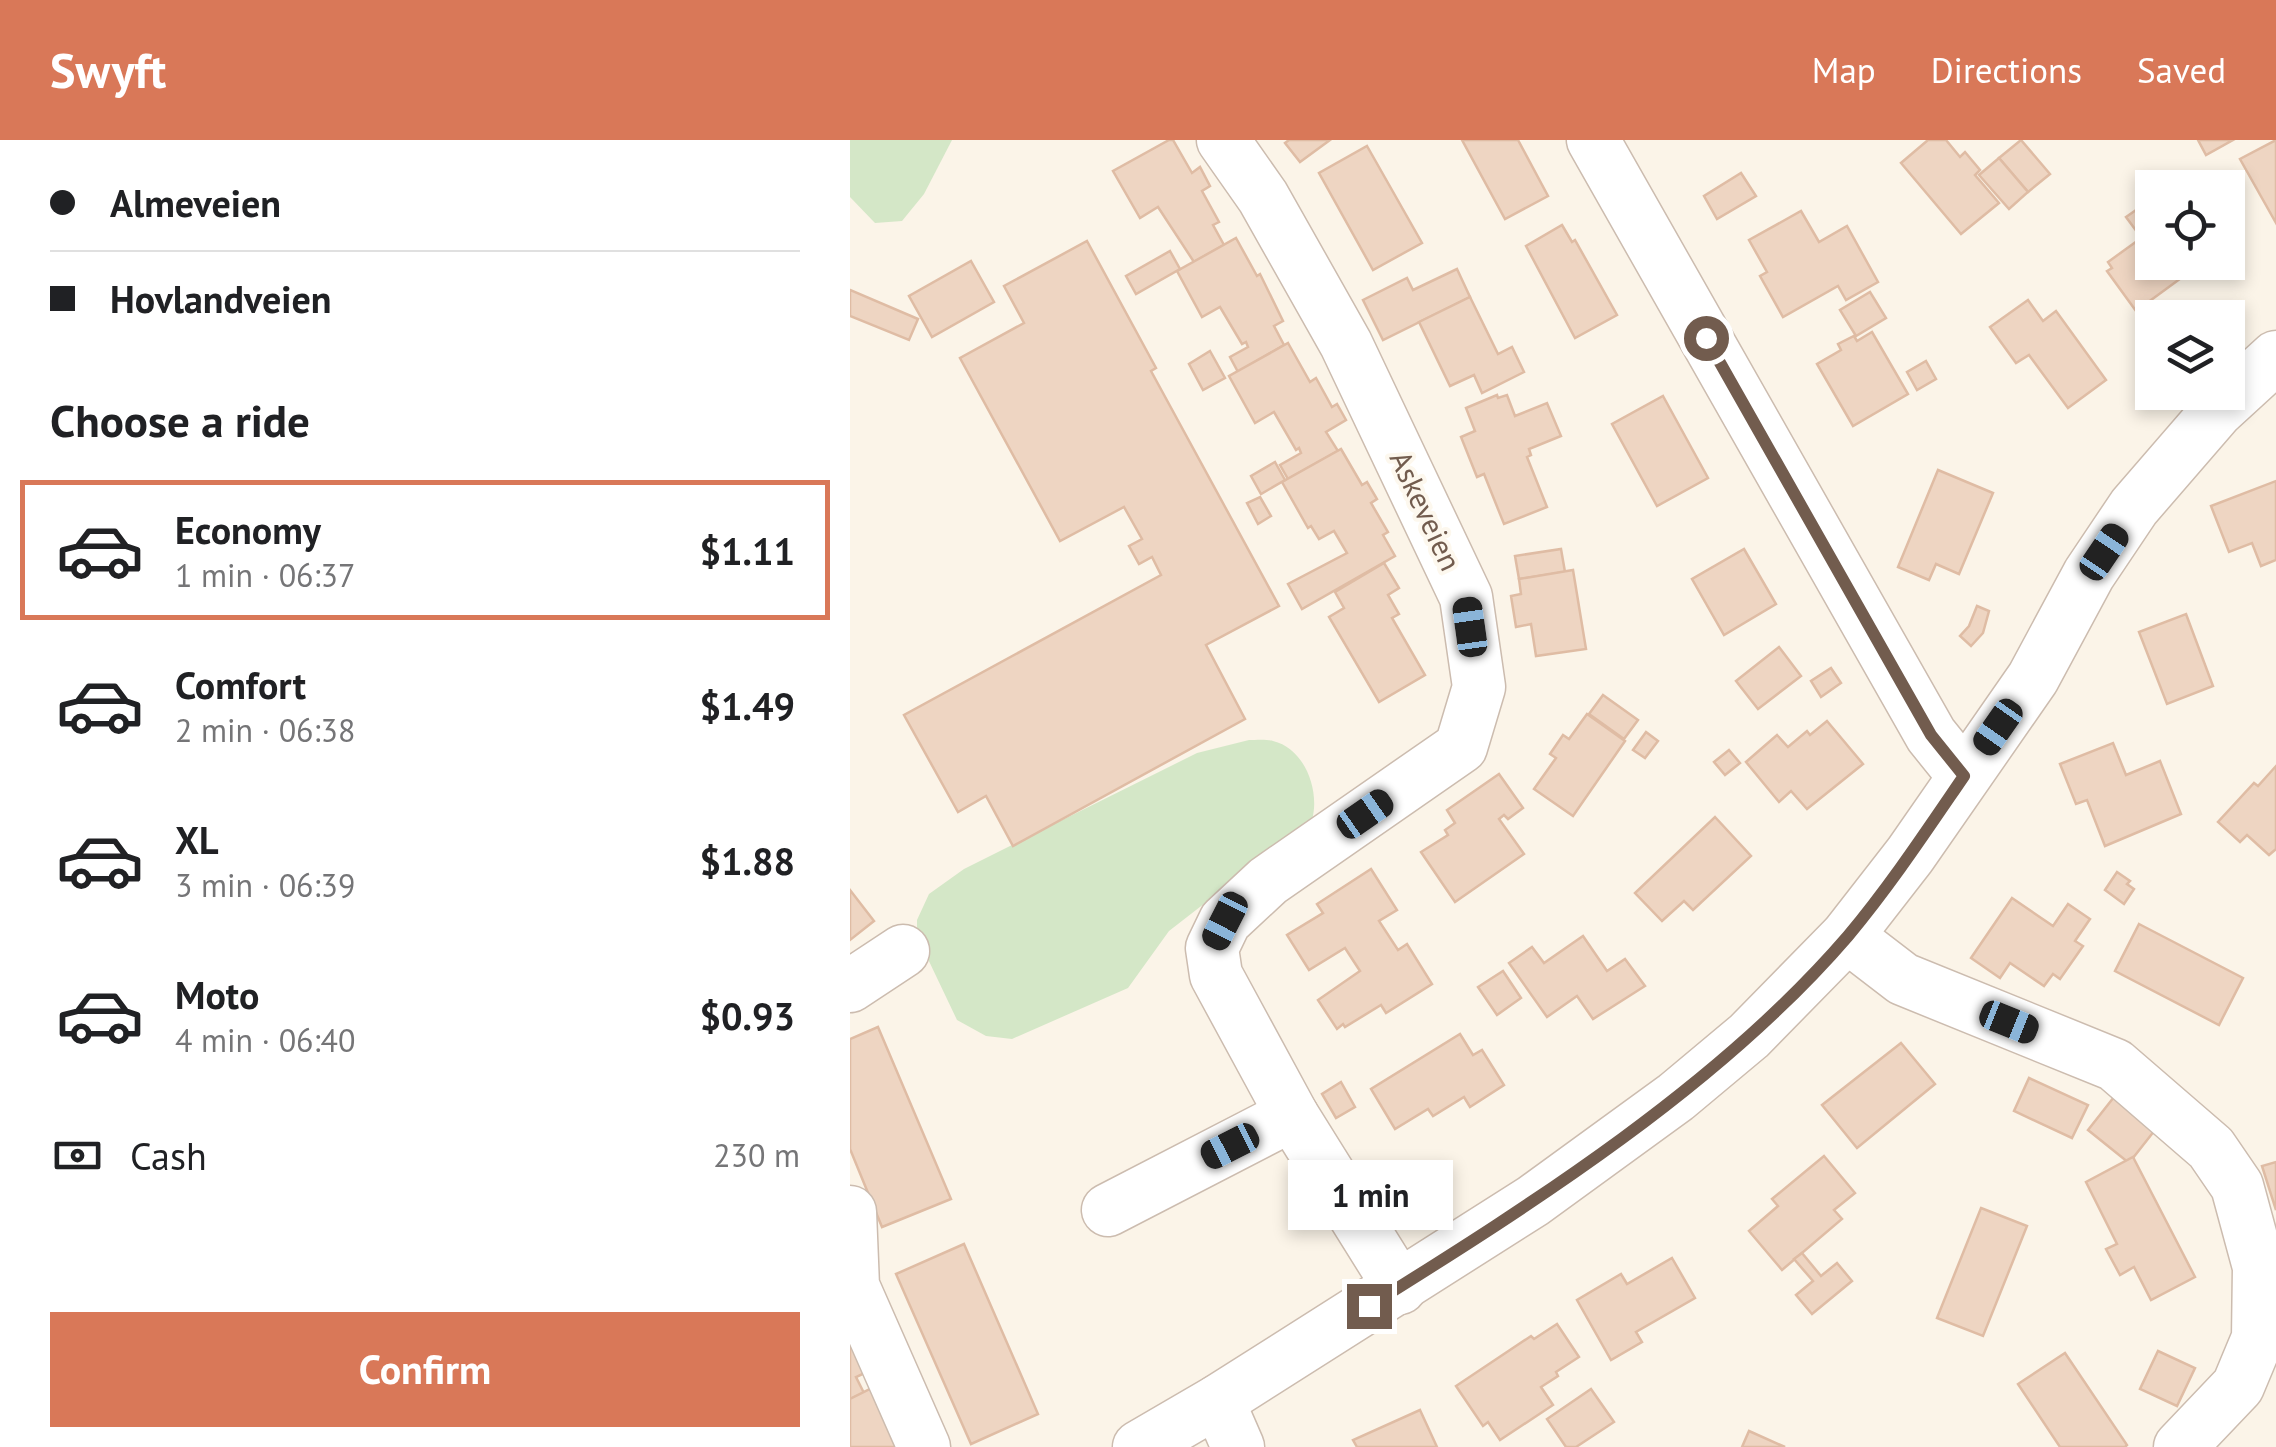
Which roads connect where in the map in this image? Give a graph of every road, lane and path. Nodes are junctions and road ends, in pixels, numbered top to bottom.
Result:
1 (1223, 140) edge
2 (1593, 140) edge
3 (2276, 357) edge
4 (1964, 776) junction
5 (1847, 936) junction
6 (904, 951) dead end
7 (850, 986) edge
8 (1292, 1115) junction
9 (1108, 1210) dead end
10 (850, 1212) edge
11 (1400, 1288) junction
12 (1228, 1424) edge
13 (924, 1447) edge
14 (1139, 1447) edge
15 (2180, 1447) edge

1 - 8 street, Askeveien
2 - 4 street
3 - 4 street
4 - 5 street
5 - 11 street
5 - 15 street
6 - 7 street
8 - 9 street
8 - 11 street, Askeveien
10 - 13 street
11 - 12 street
12 - 14 street

